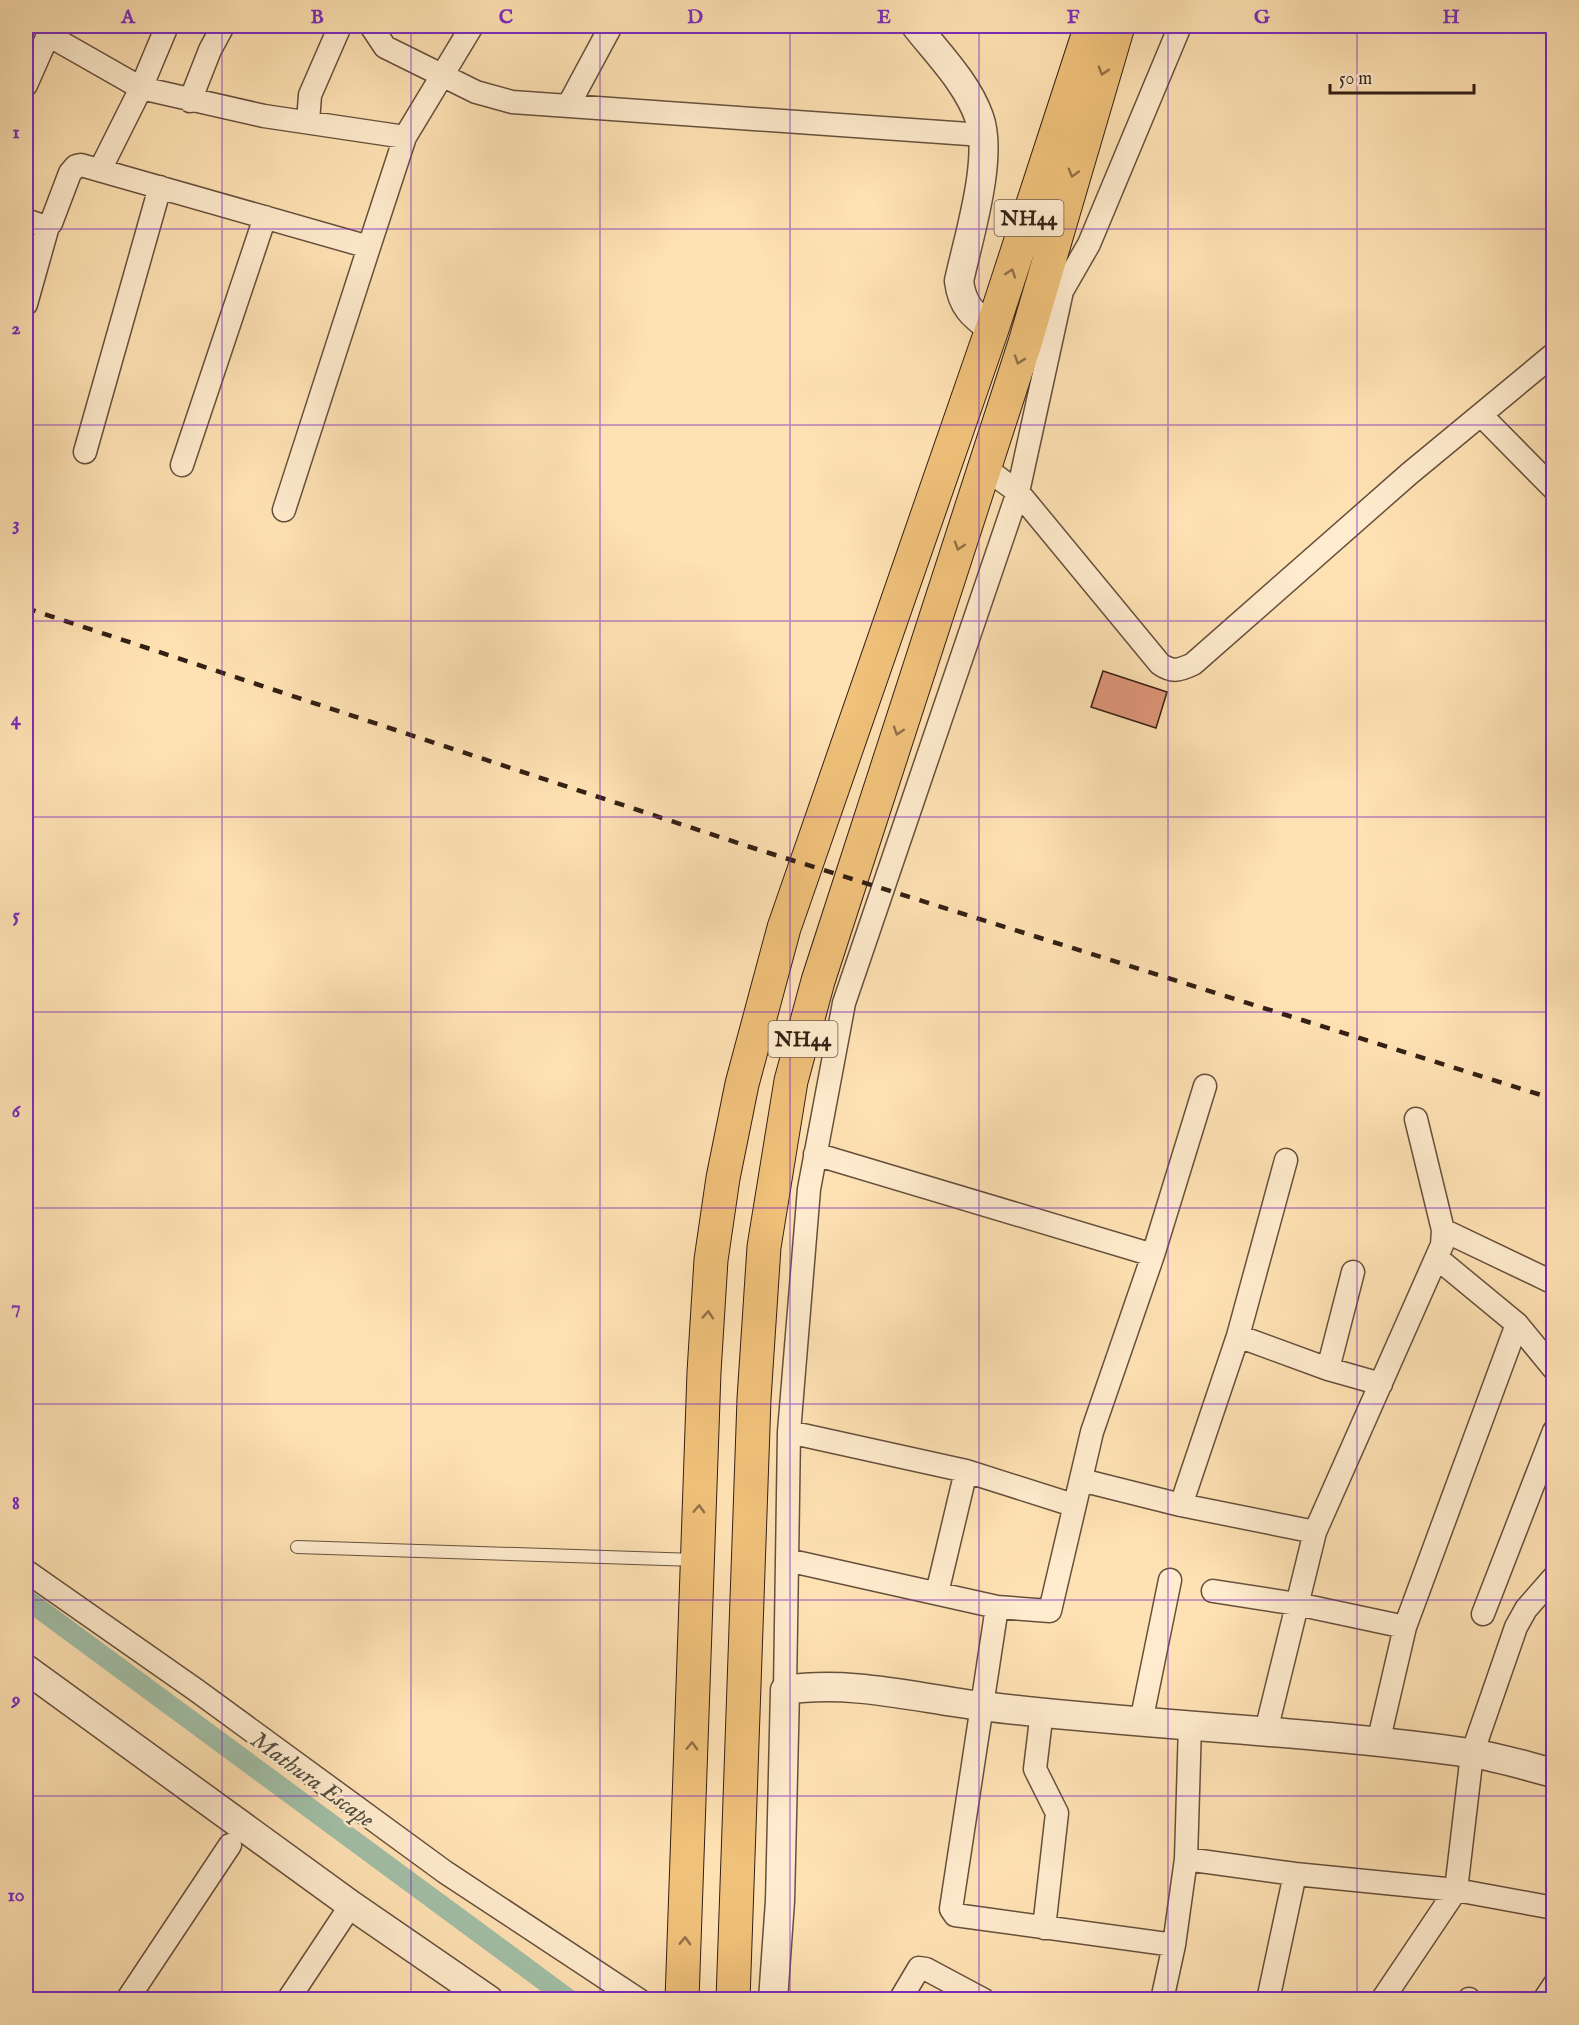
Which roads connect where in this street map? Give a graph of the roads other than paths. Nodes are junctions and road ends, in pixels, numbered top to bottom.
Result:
1 (167, 26) edge
2 (223, 26) edge
3 (340, 26) edge
4 (371, 26) edge
5 (472, 26) edge
6 (610, 26) edge
7 (916, 26) edge
8 (1091, 26) edge
9 (1118, 26) edge
10 (1180, 26) edge
11 (50, 30) edge
12 (441, 74) junction
13 (26, 85) edge
14 (141, 88) junction
15 (189, 101) junction
16 (568, 106) junction
17 (1077, 112) junction
18 (308, 122) junction
19 (983, 135) junction
20 (405, 137) junction
21 (100, 170) junction
22 (160, 187) junction
23 (265, 217) junction
24 (26, 220) edge
25 (48, 226) junction
26 (369, 247) junction
27 (26, 304) edge
28 (992, 329) junction
29 (1554, 354) edge
30 (1481, 415) junction
31 (85, 452) dead end
32 (182, 465) dead end
33 (985, 468) junction
34 (1554, 489) edge
35 (1018, 492) junction
36 (284, 510) dead end
37 (1205, 1086) dead end
38 (1416, 1119) dead end
39 (815, 1154) junction
40 (1286, 1160) dead end
41 (1443, 1230) junction
42 (1153, 1255) junction
43 (1437, 1258) junction
44 (1353, 1272) dead end
45 (1554, 1283) edge
46 (1517, 1324) junction
47 (1238, 1336) junction
48 (1328, 1369) junction
49 (1554, 1369) edge
50 (1381, 1384) junction
51 (1554, 1431) edge
52 (789, 1432) junction
53 (966, 1471) junction
54 (1081, 1480) junction
55 (1073, 1504) junction
56 (1181, 1504) junction
57 (1315, 1532) junction
58 (297, 1547) dead end
59 (698, 1560) junction
60 (787, 1560) junction
61 (26, 1571) edge
62 (1170, 1580) dead end
63 (1549, 1590) edge
64 (1214, 1591) dead end
65 (937, 1593) junction
66 (1297, 1604) junction
67 (997, 1606) junction
68 (1483, 1614) dead end
69 (1405, 1627) junction
70 (26, 1669) edge
71 (785, 1690) junction
72 (982, 1706) junction
73 (1042, 1711) junction
74 (1141, 1722) junction
75 (1190, 1725) junction
76 (1266, 1731) junction
77 (1378, 1743) junction
78 (1472, 1754) junction
79 (1554, 1773) edge
80 (230, 1845) dead end
81 (1186, 1859) junction
82 (1295, 1874) junction
83 (1456, 1890) junction
84 (351, 1905) junction
85 (1554, 1908) edge
86 (1044, 1928) junction
87 (1174, 1945) junction
88 (1554, 1985) edge
89 (127, 2000) edge
90 (288, 2000) edge
91 (489, 2000) edge
92 (639, 2000) edge
93 (682, 2000) edge
94 (733, 2000) edge
95 (773, 2000) edge
96 (900, 2000) edge
97 (984, 2000) edge
98 (1162, 2000) edge
99 (1268, 2000) edge
100 (1382, 2000) edge
101 (1545, 2000) edge

1 - 14 street
2 - 15 street
3 - 18 street
4 - 12 street
5 - 12 street
6 - 16 street
7 - 19 street
8 - 17 highway, NH44
9 -> 17 highway, NH44
10 - 35 street
11 - 13 street
11 - 14 street
12 - 16 street
12 - 20 street
14 - 15 street
14 - 21 street
15 - 18 street
16 - 19 street
28 -> 17 highway, NH44
17 -> 33 highway, NH44
18 - 20 street
19 - 28 street
20 - 26 street
21 - 22 street
21 - 25 street
22 - 23 street
22 - 31 street
23 - 26 street
23 - 32 street
24 - 25 street
25 - 27 street
26 - 36 street
59 -> 28 highway, NH44
29 - 30 street
30 - 34 street
30 - 35 street
33 - 35 street
33 -> 94 highway, NH44
35 - 39 street
37 - 42 street
38 - 41 street
39 - 42 street
39 - 52 street
40 - 47 street
41 - 43 street
41 - 45 street
42 - 54 street
43 - 46 street
43 - 50 street
44 - 48 street
46 - 49 street
46 - 69 street
47 - 48 street
47 - 56 street
48 - 50 street
50 - 57 street
51 - 68 street
52 - 53 street
52 - 60 street
53 - 55 street
53 - 65 street
54 - 55 street
54 - 56 street
55 - 67 street
56 - 57 street
57 - 66 street
58 - 59 lane
93 -> 59 highway, NH44
60 - 65 street
60 - 71 street
61 - 92 street
62 - 74 street
63 - 78 street
64 - 66 street
65 - 67 street
66 - 69 street
66 - 76 street
67 - 72 street
69 - 77 street
70 - 84 street
71 - 72 street
71 - 95 street
72 - 73 street
72 - 86 street
73 - 74 street
73 - 86 street
74 - 75 street
75 - 76 street
75 - 81 street
76 - 77 street
77 - 78 street
78 - 79 street
78 - 83 street
80 - 89 street
81 - 82 street
81 - 87 street
82 - 83 street
82 - 99 street
83 - 85 street
83 - 100 street
84 - 90 street
84 - 91 street
86 - 87 street
87 - 98 street
88 - 101 street
96 - 97 street

